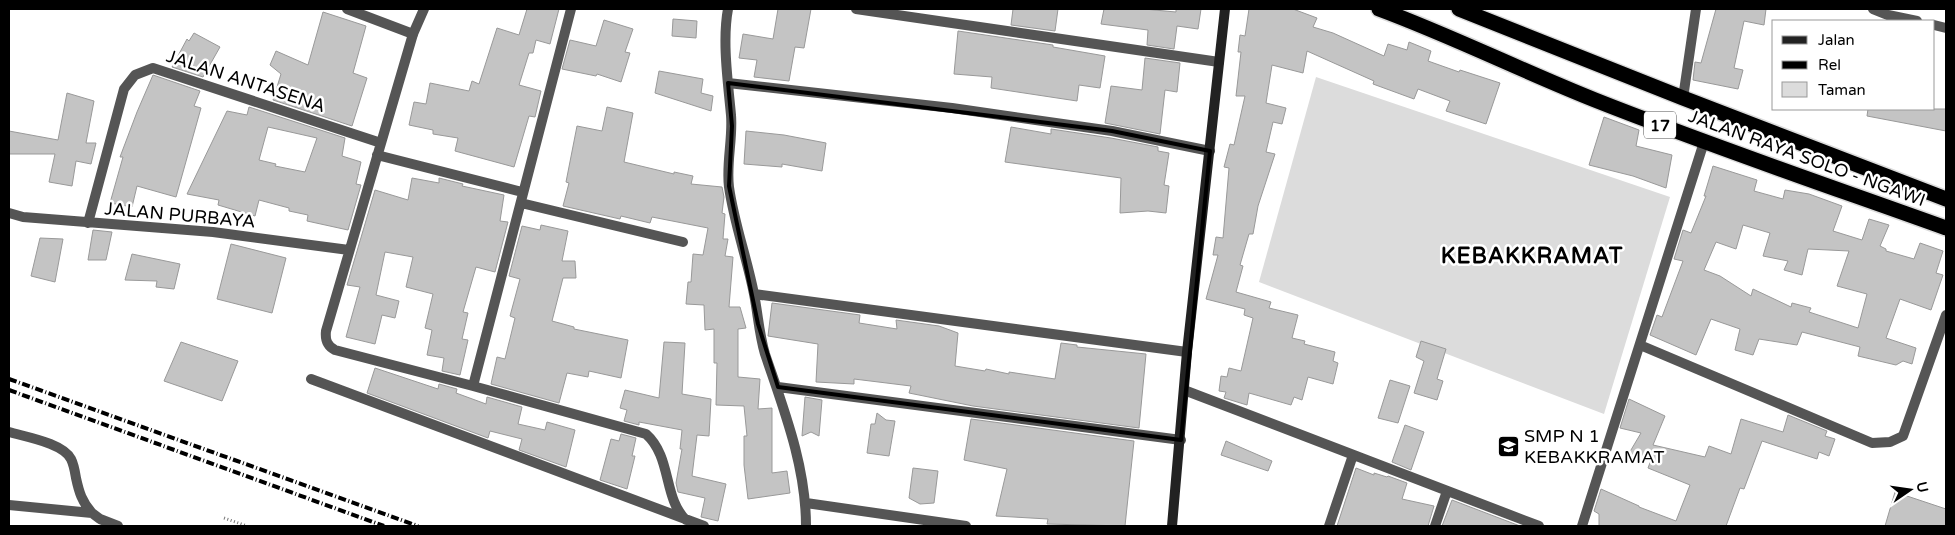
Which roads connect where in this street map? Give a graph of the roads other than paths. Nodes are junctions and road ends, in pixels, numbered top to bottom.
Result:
1 (347, 9) edge
2 (424, 9) edge
3 (571, 9) edge
4 (728, 9) edge
5 (856, 9) edge
6 (1225, 9) edge
7 (1379, 9) edge
8 (1459, 9) edge
9 (1696, 9) edge
10 (1873, 9) edge
11 (1912, 20) edge
12 (413, 34) junction
13 (1219, 62) junction
14 (728, 83) junction
15 (1683, 98) junction
16 (1704, 142) junction
17 (381, 143) junction
18 (1210, 151) junction
19 (376, 155) junction
20 (522, 192) junction
21 (1946, 199) edge
22 (521, 203) junction
23 (9, 213) edge
24 (88, 223) junction
25 (1946, 228) edge
26 (683, 242) dead end
27 (349, 250) junction
28 (754, 294) junction
29 (1946, 315) edge
30 (1640, 346) junction
31 (1187, 352) junction
32 (311, 379) dead end
33 (473, 386) junction
34 (778, 387) junction
35 (1184, 390) junction
36 (9, 432) edge
37 (1181, 440) junction
38 (1353, 455) junction
39 (1447, 491) junction
40 (806, 503) junction
41 (9, 505) edge
42 (92, 512) junction
43 (686, 520) junction
44 (1518, 523) edge
45 (118, 526) edge
46 (704, 526) edge
47 (806, 526) edge
48 (966, 526) edge
49 (1172, 526) edge
50 (1330, 526) edge
51 (1434, 526) edge
52 (1539, 526) edge
53 (1582, 526) edge

1 - 12 street
2 - 12 street
3 - 20 street
4 - 14 street
5 - 13 street
6 - 13 main road
7 - 16 highway, JALAN RAYA SOLO - NGAWI / 17
8 - 15 highway, JALAN RAYA SOLO - NGAWI / 17
9 - 15 street
10 - 11 street
12 - 17 street
13 - 18 main road
14 - 18 street
14 - 28 street
15 - 21 highway, JALAN RAYA SOLO - NGAWI / 17
16 - 25 highway, JALAN RAYA SOLO - NGAWI / 17
16 - 30 street
17 - 19 street
17 - 24 street, JALAN ANTASENA
18 - 31 main road
19 - 20 street
19 - 27 street
20 - 22 street
22 - 26 street
22 - 33 street
23 - 24 street, JALAN PURBAYA
24 - 27 street, JALAN PURBAYA
27 - 33 street
28 - 31 street
28 - 34 street
29 - 30 street
30 - 53 street
31 - 35 main road
32 - 43 street
33 - 43 street
34 - 37 street
34 - 40 street
35 - 37 main road
35 - 38 street
36 - 42 street
37 - 49 main road
38 - 39 street
38 - 50 street
39 - 44 street
39 - 51 street
40 - 47 street
40 - 48 street
41 - 42 street
42 - 45 street
43 - 46 street
44 - 52 street

